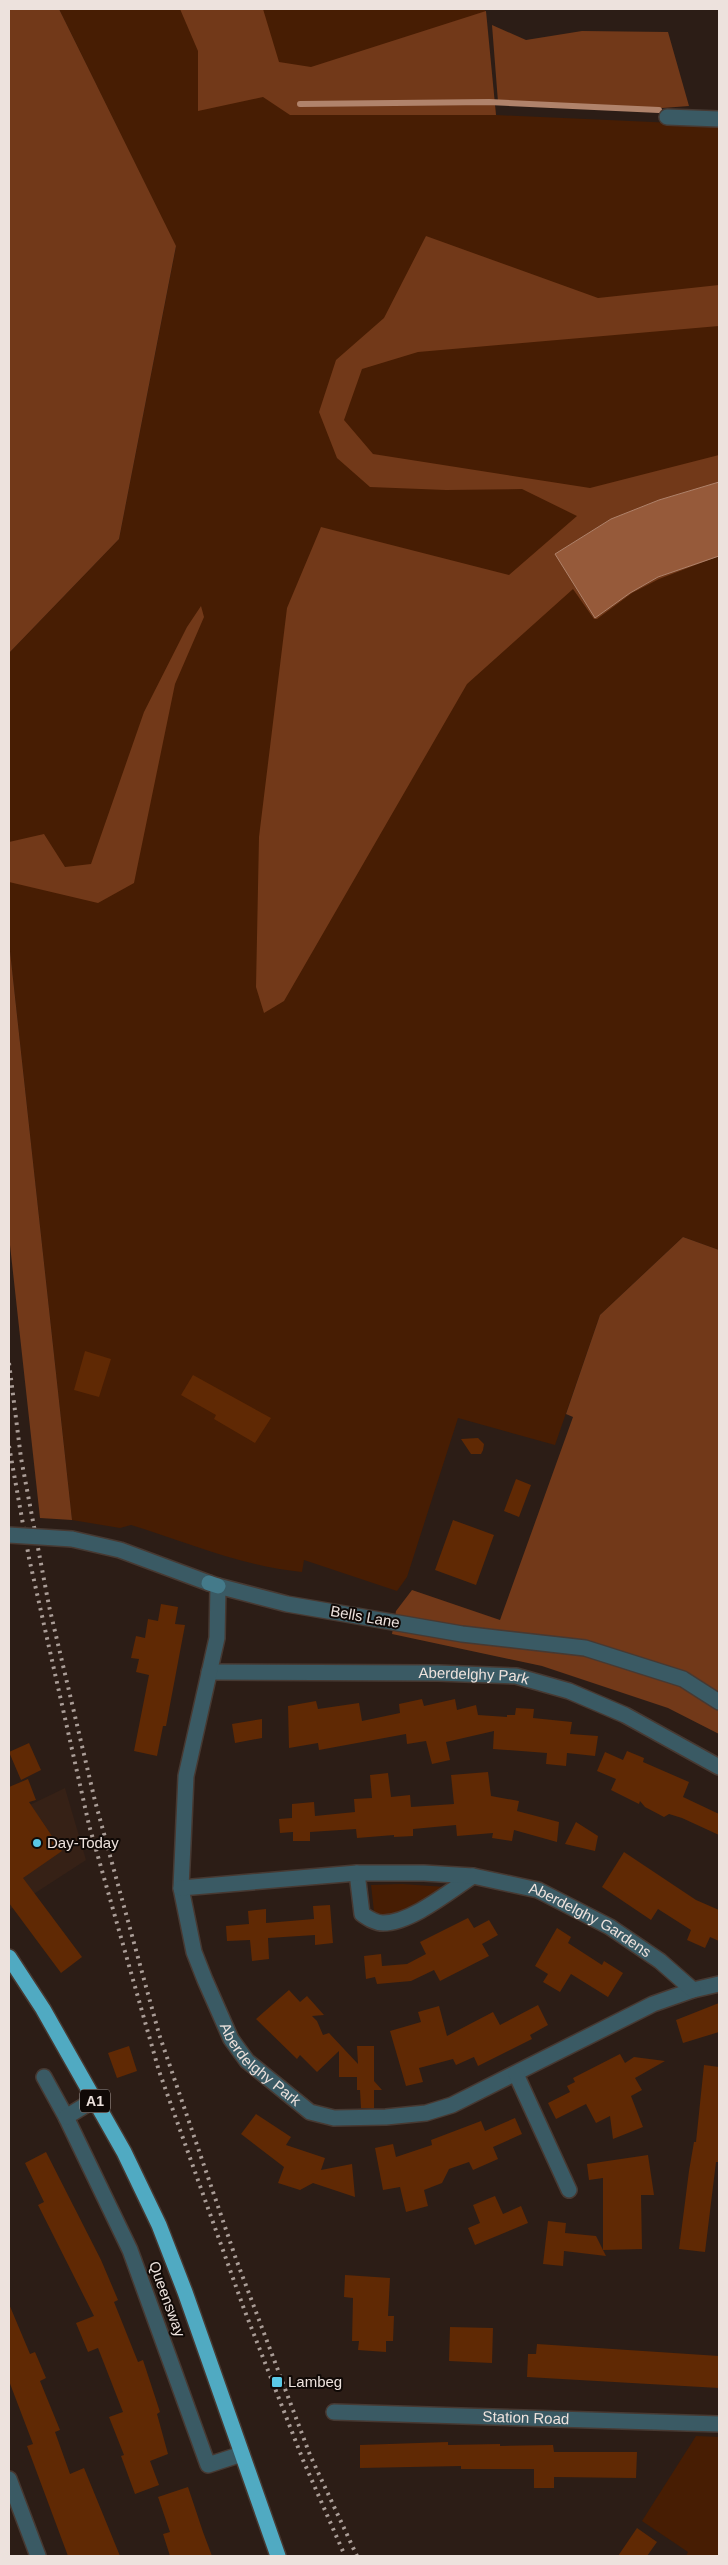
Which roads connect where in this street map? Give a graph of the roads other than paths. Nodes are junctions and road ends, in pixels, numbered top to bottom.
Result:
1 (667, 117) dead end
2 (719, 119) edge
3 (9, 1535) edge
4 (214, 1585) junction
5 (208, 1672) junction
6 (719, 1702) edge
7 (719, 1767) edge
8 (357, 1873) junction
9 (473, 1876) junction
10 (181, 1888) junction
11 (9, 1957) edge
12 (719, 1984) edge
13 (693, 1990) junction
14 (516, 2074) junction
15 (44, 2077) dead end
16 (94, 2100) junction
17 (66, 2117) junction
18 (569, 2190) dead end
19 (334, 2412) dead end
20 (719, 2424) edge
21 (242, 2454) junction
22 (9, 2479) edge
23 (38, 2556) edge
24 (278, 2556) edge

1 - 2 street
3 - 4 street, Bells Lane, bridge
4 - 5 street, Aberdelghy Park
4 - 6 street, Bells Lane
5 - 7 street, Aberdelghy Park
5 - 10 street, Aberdelghy Park
8 - 9 street, Aberdelghy Gardens
8 - 9 street
8 - 10 street, Aberdelghy Gardens
9 - 13 street, Aberdelghy Gardens
10 - 14 street, Aberdelghy Park
11 - 16 highway, Queensway / A1
12 - 13 street, Aberdelghy Park
13 - 14 street, Aberdelghy Park
14 - 18 street
15 - 17 street, Queensway
16 - 17 street
16 - 21 highway, Queensway / A1
17 - 21 street, Queensway
19 - 20 street, Station Road
21 - 24 highway, Queensway / A1
22 - 23 street

